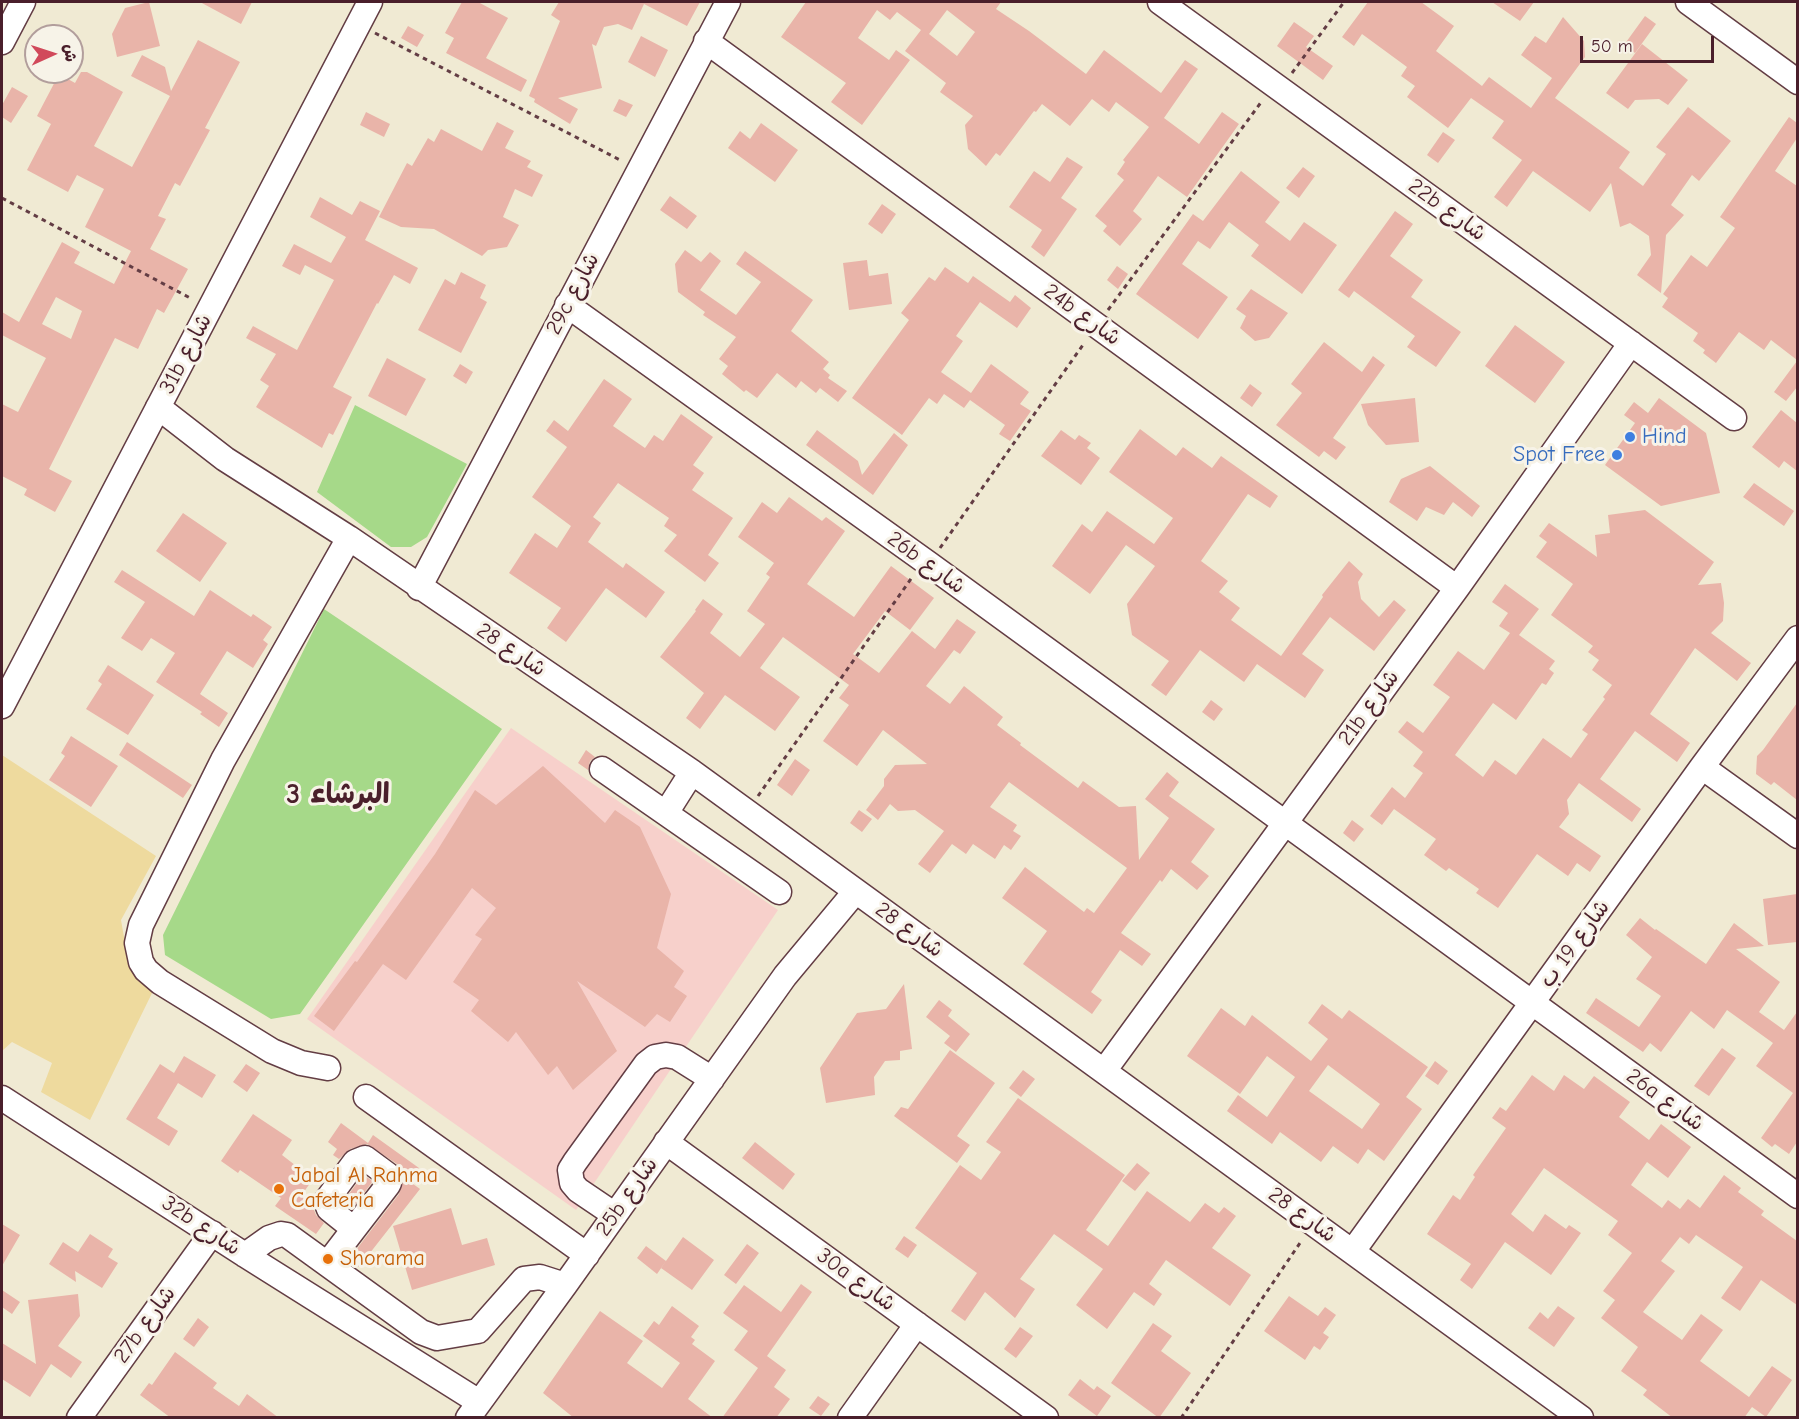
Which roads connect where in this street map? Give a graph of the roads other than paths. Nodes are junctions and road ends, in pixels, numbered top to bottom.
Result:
1 (23, 2) edge
2 (370, 2) edge
3 (728, 2) edge
4 (1160, 2) edge
5 (1688, 2) edge
6 (706, 41) junction
7 (2, 42) edge
8 (1797, 82) edge
9 (567, 305) junction
10 (1631, 343) junction
11 (154, 415) junction
12 (1734, 418) dead end
13 (349, 538) junction
14 (419, 588) junction
15 (1458, 588) junction
16 (1797, 638) edge
17 (2, 706) edge
18 (1702, 767) junction
19 (603, 769) dead end
20 (692, 772) junction
21 (666, 813) junction
22 (1284, 822) junction
23 (1797, 836) edge
24 (848, 887) junction
25 (779, 892) dead end
26 (1532, 1004) junction
27 (328, 1068) dead end
28 (1104, 1071) junction
29 (712, 1079) junction
30 (366, 1097) dead end
31 (2, 1098) edge
32 (666, 1142) junction
33 (1797, 1196) edge
34 (615, 1215) junction
35 (354, 1229) dead end
36 (212, 1233) junction
37 (1353, 1251) junction
38 (245, 1255) junction
39 (587, 1255) junction
40 (328, 1263) junction
41 (565, 1285) junction
42 (917, 1324) junction
43 (470, 1412) edge
44 (79, 1418) edge
45 (850, 1418) edge
46 (1046, 1418) edge
47 (1581, 1418) edge

1 - 7 street
2 - 11 street, 31b شارع
3 - 6 street, 29c شارع
4 - 10 street, 22b شارع
5 - 8 street
6 - 9 street, 29c شارع
6 - 15 street, 24b شارع
9 - 14 street, 29c شارع
9 - 22 street, 26b شارع
10 - 12 street, 22b شارع
10 - 15 street, 21b شارع
11 - 13 street, شارع 28
11 - 17 street, 31b شارع
13 - 14 street, شارع 28
13 - 27 street
14 - 20 street, شارع 28
15 - 22 street, 21b شارع
16 - 18 street, شارع 19 ب
18 - 23 street
18 - 26 street, شارع 19 ب
19 - 21 street
20 - 21 street
20 - 24 street, شارع 28
21 - 25 street
22 - 26 street, 26b شارع
22 - 28 street, 21b شارع
24 - 28 street, شارع 28
24 - 29 street, 25b شارع
26 - 33 street, 26a شارع
26 - 37 street, شارع 19 ب
28 - 37 street, شارع 28
29 - 32 street, 25b شارع
29 - 34 street
30 - 39 street
31 - 36 street, 32b شارع
32 - 34 street, 25b شارع
32 - 42 street, 30a شارع
34 - 39 street, 25b شارع
35 - 40 street
36 - 38 street, 32b شارع
36 - 44 street, 27b شارع
37 - 47 street, شارع 28
38 - 40 street
38 - 43 street, 32b شارع
39 - 41 street, 25b شارع
40 - 41 street
41 - 43 street, 25b شارع
42 - 45 street
42 - 46 street, 30a شارع

